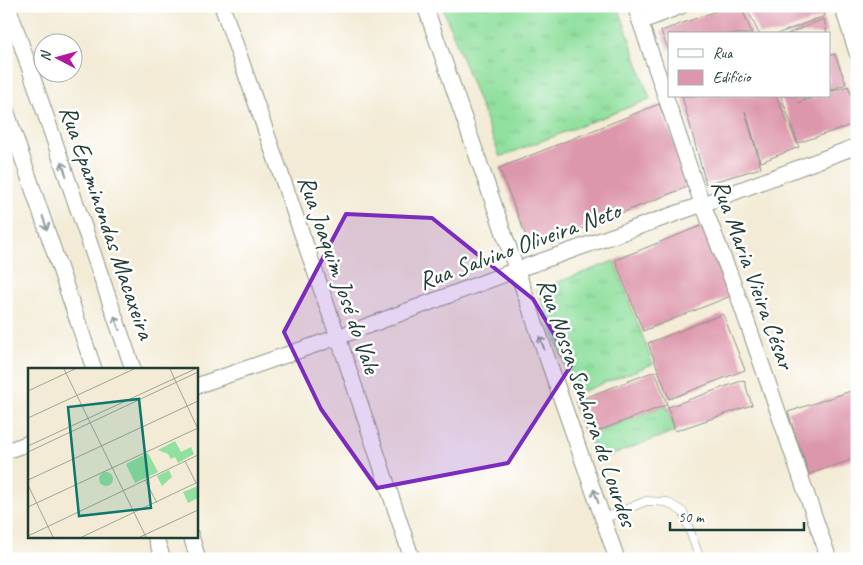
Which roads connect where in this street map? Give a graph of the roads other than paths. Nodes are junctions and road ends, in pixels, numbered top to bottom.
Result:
1 (8, 6) edge
2 (222, 6) edge
3 (425, 6) edge
4 (635, 6) edge
5 (681, 6) edge
6 (842, 6) edge
7 (640, 22) junction
8 (857, 53) edge
9 (6, 110) edge
10 (857, 146) edge
11 (703, 204) junction
12 (516, 270) junction
13 (338, 337) junction
14 (94, 368) edge
15 (133, 368) edge
16 (198, 385) edge
17 (28, 444) edge
18 (6, 451) edge
19 (603, 519) junction
20 (156, 538) edge
21 (192, 538) edge
22 (162, 559) edge
23 (198, 559) edge
24 (412, 559) edge
25 (617, 559) edge
26 (700, 559) edge
27 (829, 559) edge

15 -> 1 street, Rua Epaminondas Macaxeira
2 - 13 street, Rua Joaquim José do Vale
3 - 12 street, Rua Nossa Senhora de Lourdes
4 - 7 street, Rua Maria Vieira César
5 - 7 street
6 - 8 street
7 - 11 street, Rua Maria Vieira César
9 -> 14 street
10 - 11 street, Rua Salvino Oliveira Neto
11 - 12 street, Rua Salvino Oliveira Neto
11 - 27 street, Rua Maria Vieira César
12 - 13 street, Rua Salvino Oliveira Neto
19 -> 12 street, Rua Nossa Senhora de Lourdes
13 - 16 street, Rua Salvino Oliveira Neto
13 - 24 street, Rua Joaquim José do Vale
17 - 18 street
19 - 25 street, Rua Nossa Senhora de Lourdes
19 - 26 lane
20 - 22 street
21 - 23 street

